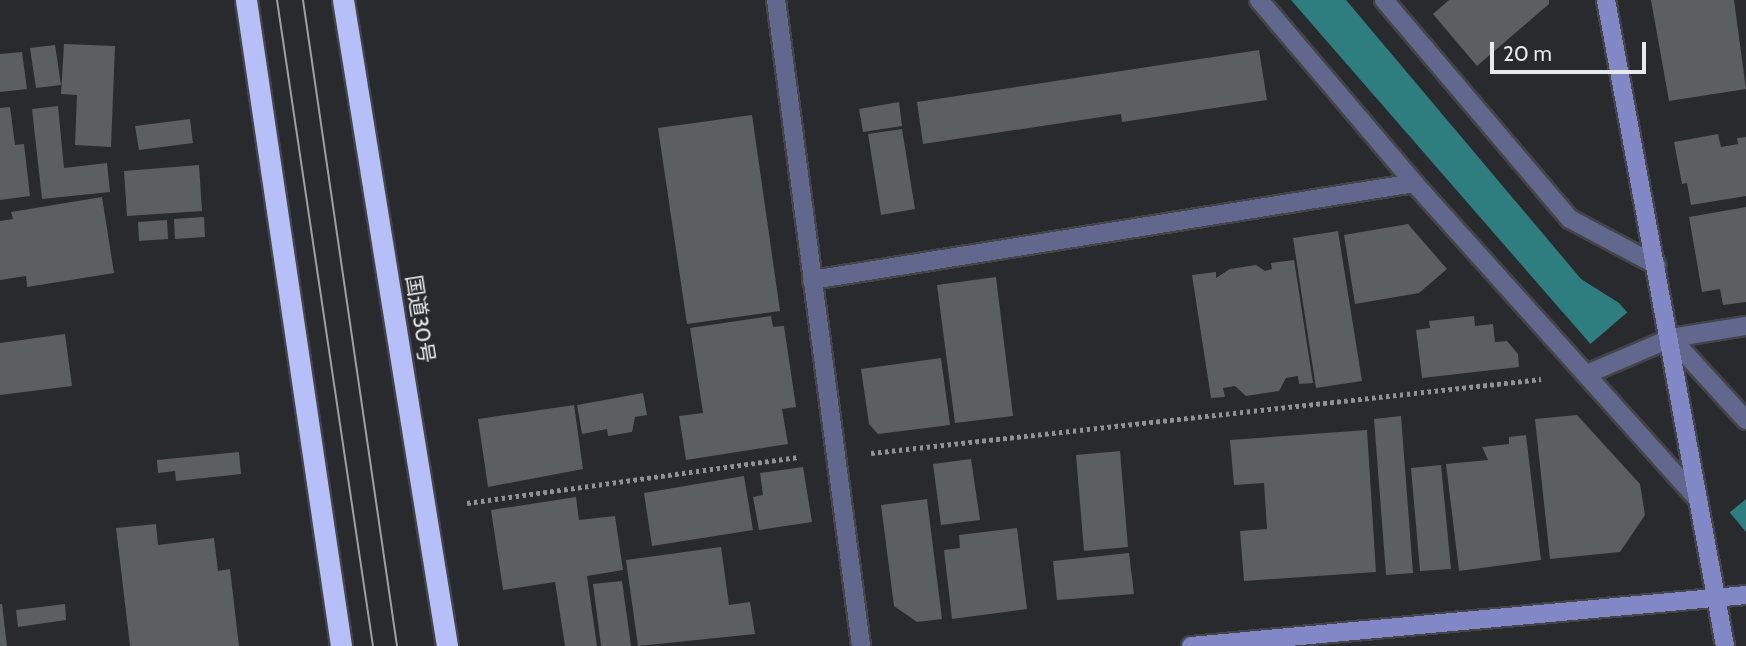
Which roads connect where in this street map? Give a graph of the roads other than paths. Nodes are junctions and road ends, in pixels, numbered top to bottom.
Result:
1 (246, 0) edge
2 (343, 0) edge
3 (776, 0) edge
4 (1259, 0) edge
5 (1384, 0) edge
6 (1606, 0) edge
7 (1414, 183) junction
8 (1656, 265) junction
9 (812, 279) junction
10 (1746, 326) edge
11 (1663, 342) junction
12 (1587, 374) junction
13 (1746, 420) edge
14 (1698, 499) junction
15 (1746, 595) edge
16 (1717, 599) junction
17 (341, 646) edge
18 (447, 646) edge
19 (861, 646) edge
20 (1191, 646) edge
21 (1726, 646) edge

1 - 17 highway
2 - 18 highway, 国道30号
3 - 9 street
4 - 7 street
5 - 8 street
6 - 8 street
7 - 9 street
7 - 12 street
8 - 11 street
9 - 19 street
10 - 11 street
11 - 12 street
11 - 13 street
11 - 14 street
12 - 14 street
14 - 16 street
15 - 16 street
16 - 20 street
16 - 21 street

